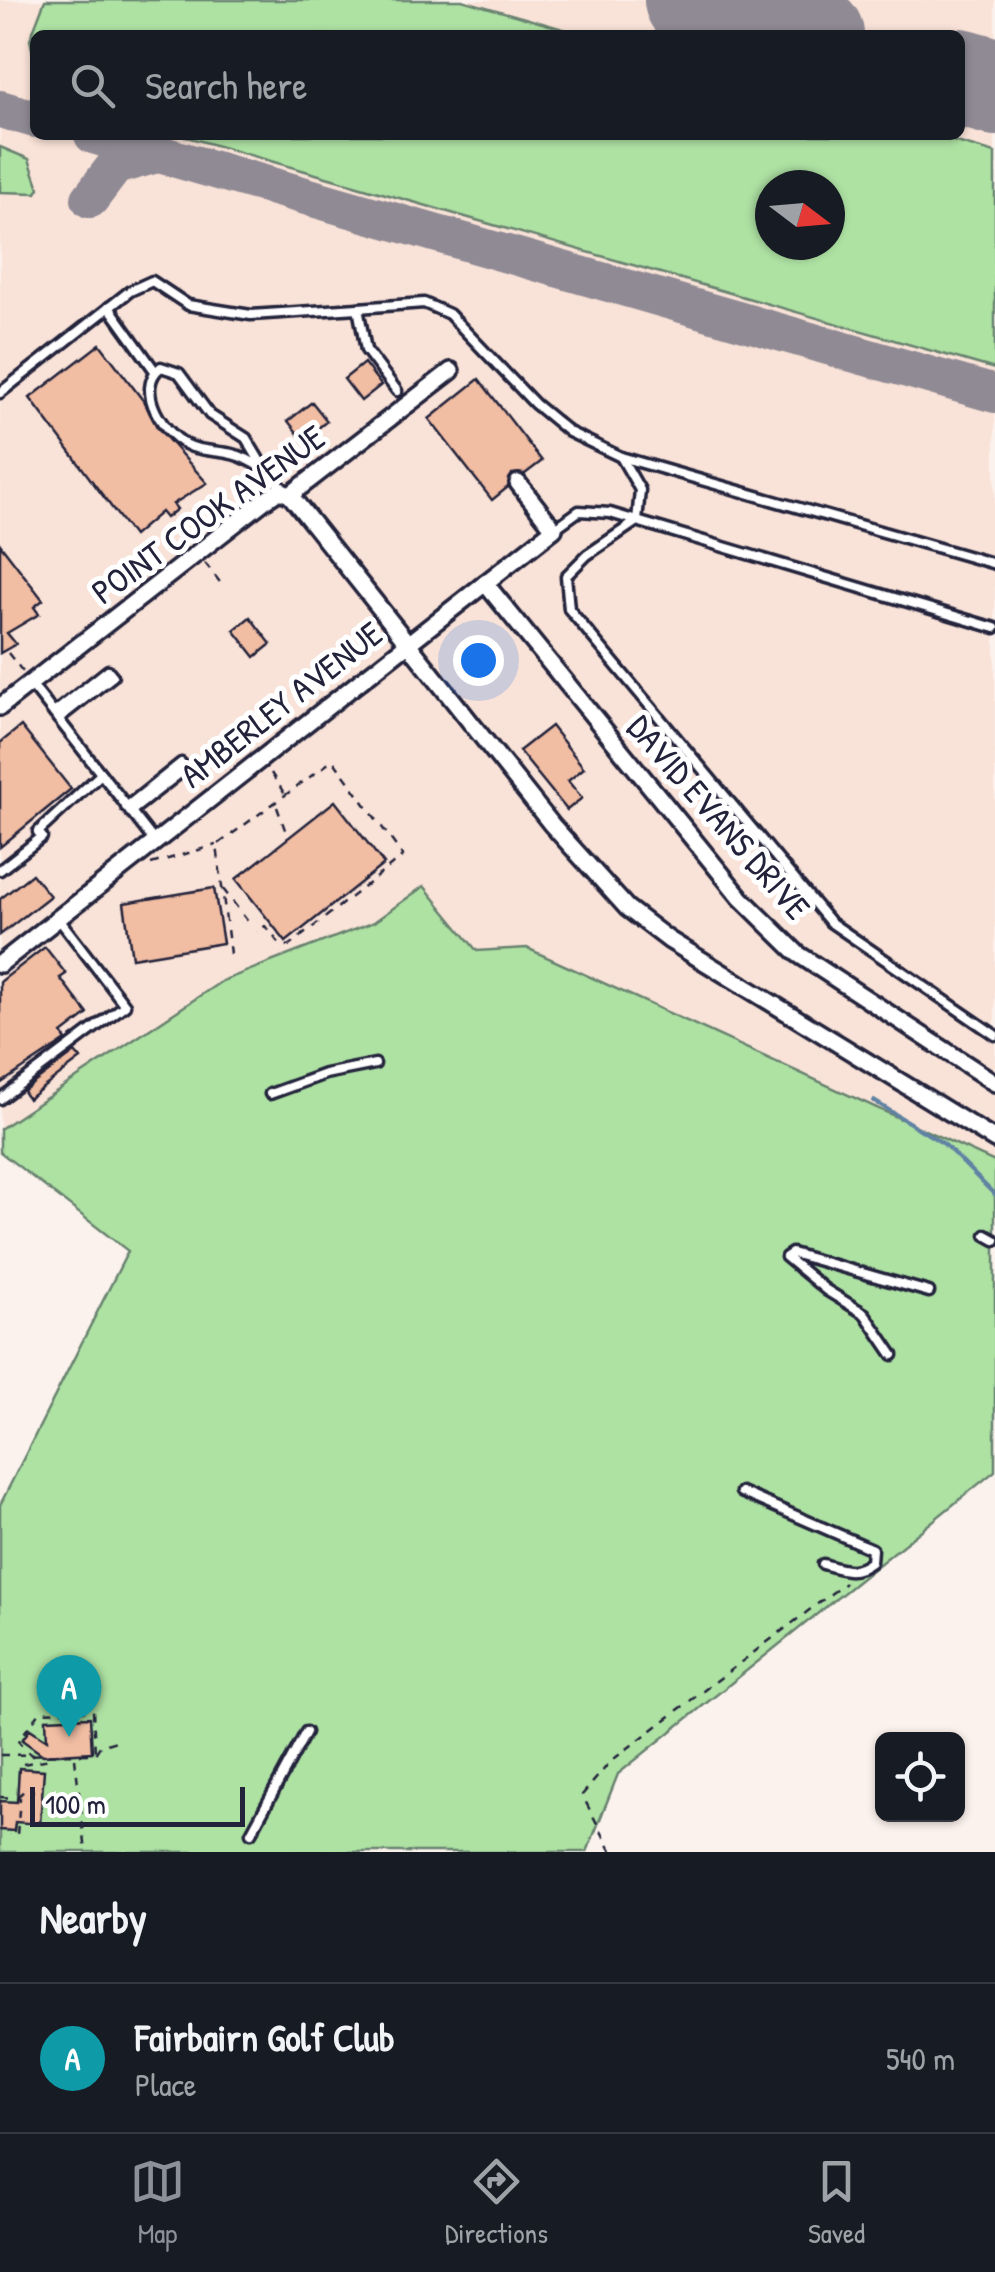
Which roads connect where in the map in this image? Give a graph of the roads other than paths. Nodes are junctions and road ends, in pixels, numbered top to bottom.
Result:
1 (109, 306) junction
2 (358, 308) junction
3 (156, 371) junction
4 (451, 371) dead end
5 (397, 392) dead end
6 (0, 393) edge
7 (621, 457) junction
8 (264, 468) junction
9 (518, 483) dead end
10 (290, 495) junction
11 (637, 521) junction
12 (554, 529) junction
13 (995, 564) edge
14 (485, 583) junction
15 (995, 628) edge
16 (408, 643) junction
17 (111, 673) dead end
18 (29, 680) junction
19 (0, 707) edge
20 (56, 716) junction
21 (183, 766) dead end
22 (101, 774) junction
23 (128, 809) junction
24 (154, 841) junction
25 (0, 870) edge
26 (58, 918) junction
27 (0, 964) edge
28 (995, 1035) edge
29 (374, 1064) dead end
30 (995, 1083) edge
31 (270, 1094) dead end
32 (0, 1099) edge
33 (995, 1140) edge
34 (929, 1292) dead end
35 (893, 1356) dead end
36 (741, 1492) dead end
37 (823, 1564) dead end
38 (306, 1732) dead end
39 (251, 1833) dead end

1 - 2 lane
1 - 3 lane
1 - 6 lane
2 - 5 lane
2 - 7 lane
3 - 8 lane
3 - 8 lane
4 - 10 street, POINT COOK AVENUE
7 - 11 lane
7 - 13 lane
8 - 10 lane
9 - 12 street
10 - 16 street
10 - 18 street, POINT COOK AVENUE
11 - 12 lane
11 - 15 lane
11 - 28 lane
12 - 14 street, AMBERLEY AVENUE
14 - 16 street, AMBERLEY AVENUE
14 - 30 street, DAVID EVANS DRIVE
16 - 24 street, AMBERLEY AVENUE
16 - 33 street
17 - 20 lane
18 - 19 street, POINT COOK AVENUE
18 - 20 lane
20 - 22 lane
21 - 23 lane
22 - 23 lane
22 - 25 lane
23 - 24 lane
24 - 26 street, AMBERLEY AVENUE
26 - 27 street, AMBERLEY AVENUE
26 - 32 lane
29 - 31 lane
34 - 35 lane
36 - 37 lane
38 - 39 lane

